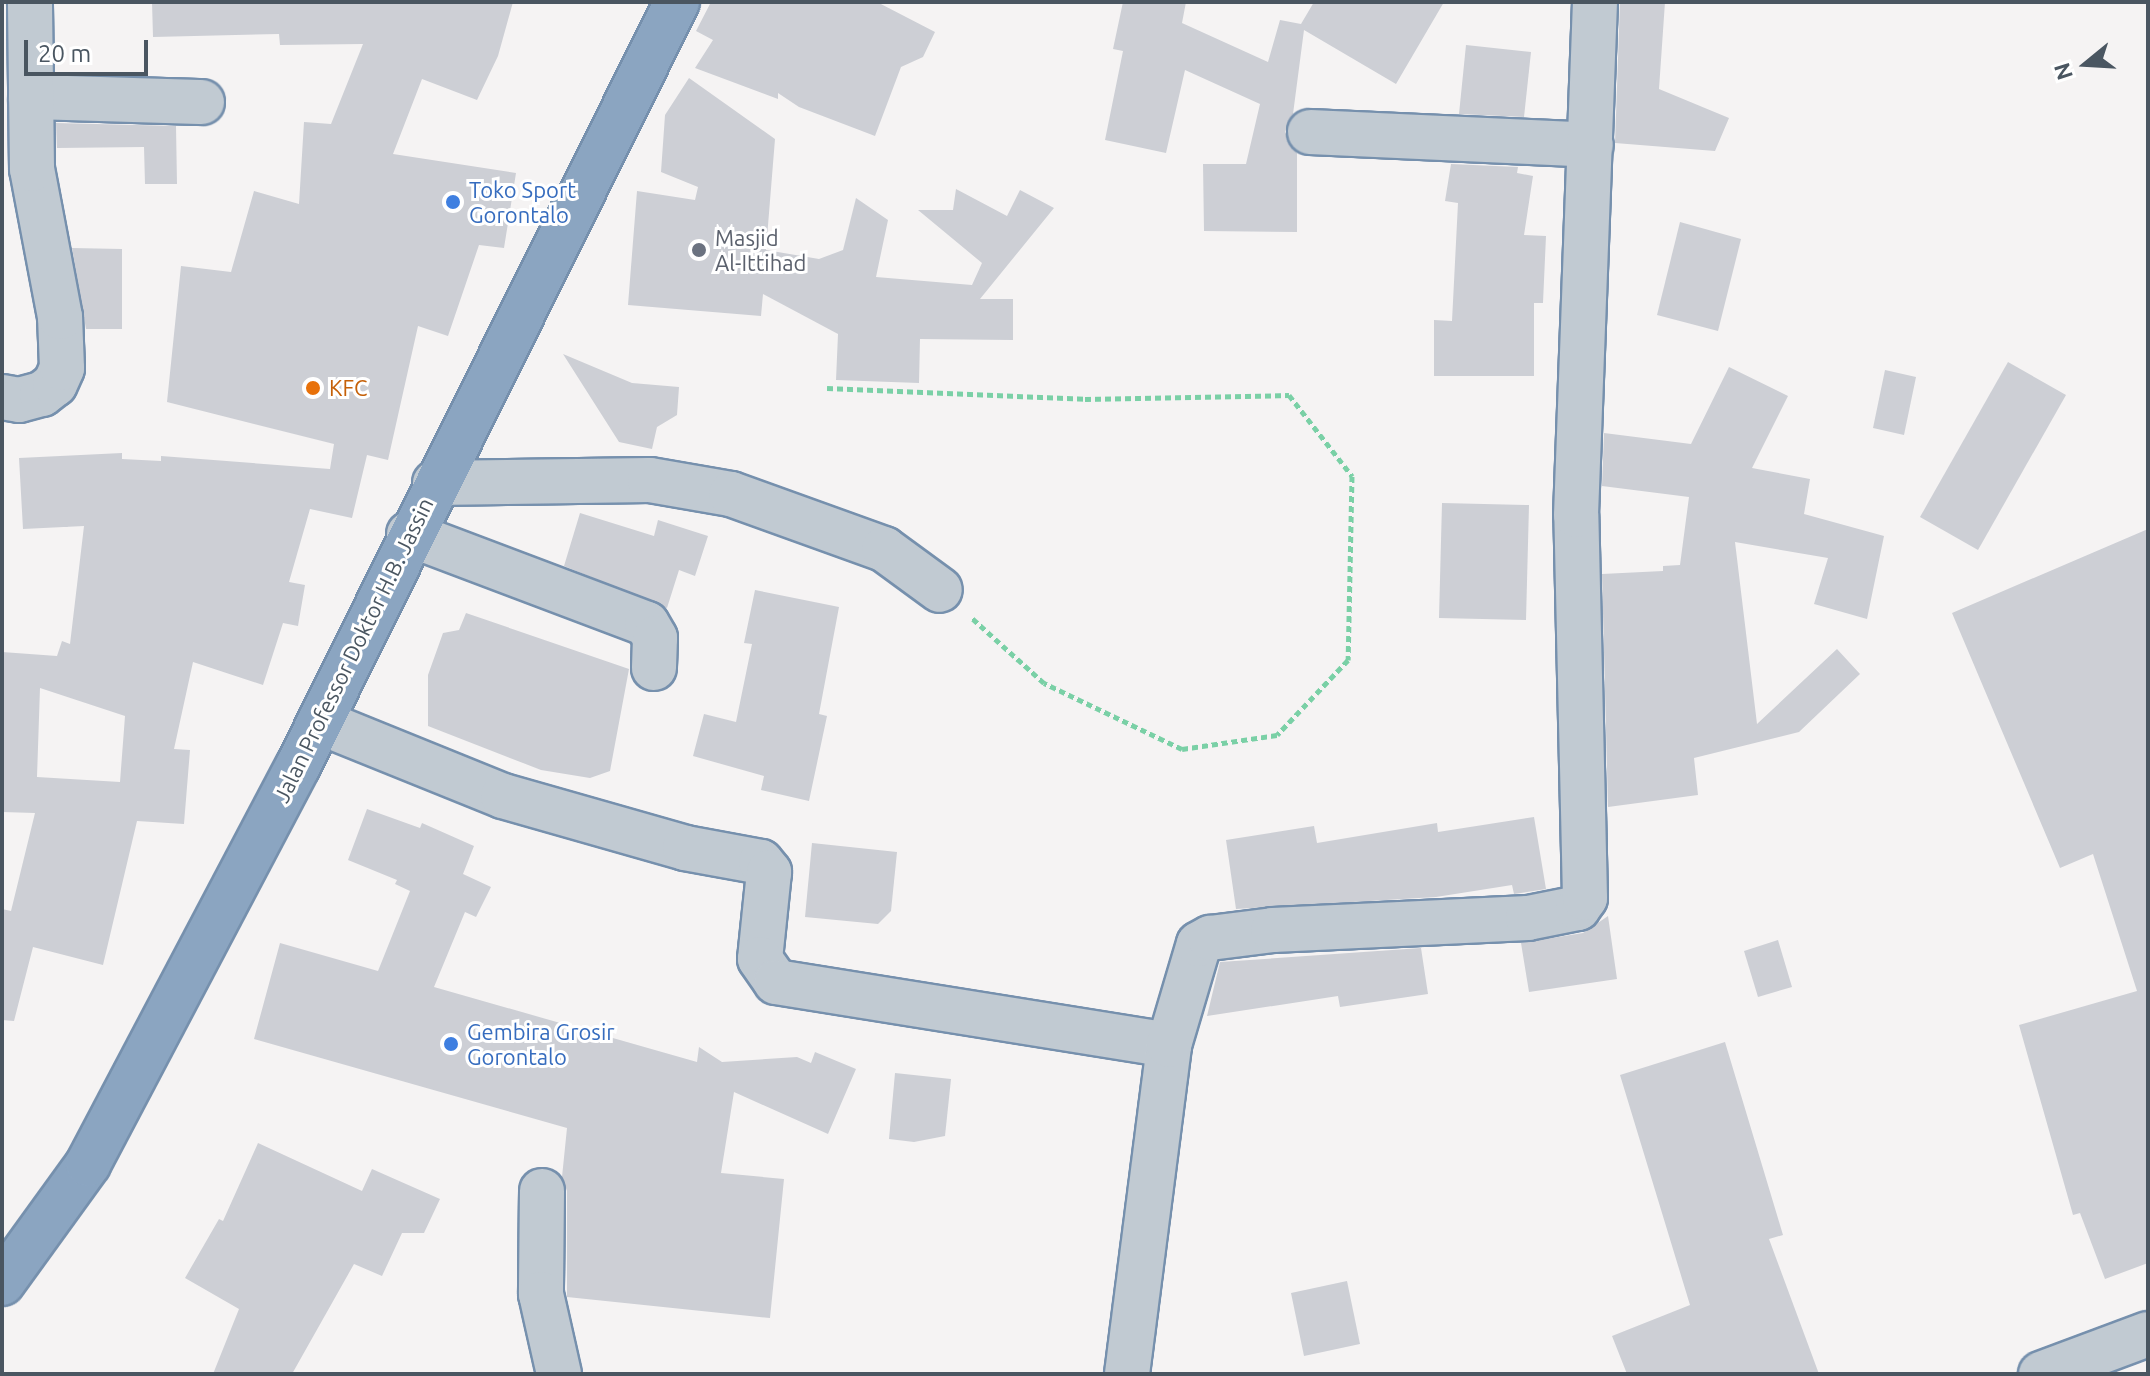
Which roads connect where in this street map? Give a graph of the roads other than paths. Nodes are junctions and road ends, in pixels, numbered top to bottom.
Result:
1 (30, 2) edge
2 (677, 2) edge
3 (1595, 2) edge
4 (31, 97) junction
5 (202, 102) dead end
6 (1310, 132) dead end
7 (1591, 145) junction
8 (2, 397) edge
9 (435, 483) junction
10 (409, 534) junction
11 (940, 590) road end
12 (654, 668) dead end
13 (320, 722) junction
14 (1169, 1045) junction
15 (542, 1191) dead end
16 (2, 1283) edge
17 (2148, 1334) edge
18 (559, 1374) edge
19 (1127, 1374) edge
20 (2041, 1374) edge

1 - 4 street
2 - 9 highway, Jalan Professor Doktor H.B. Jassin
3 - 7 street
4 - 5 street
4 - 8 street
6 - 7 street
7 - 14 street
9 - 10 highway, Jalan Professor Doktor H.B. Jassin
9 - 11 street
10 - 12 street
10 - 13 highway, Jalan Professor Doktor H.B. Jassin
13 - 14 street
13 - 16 highway, Jalan Professor Doktor H.B. Jassin
14 - 19 street
15 - 18 street
17 - 20 street

